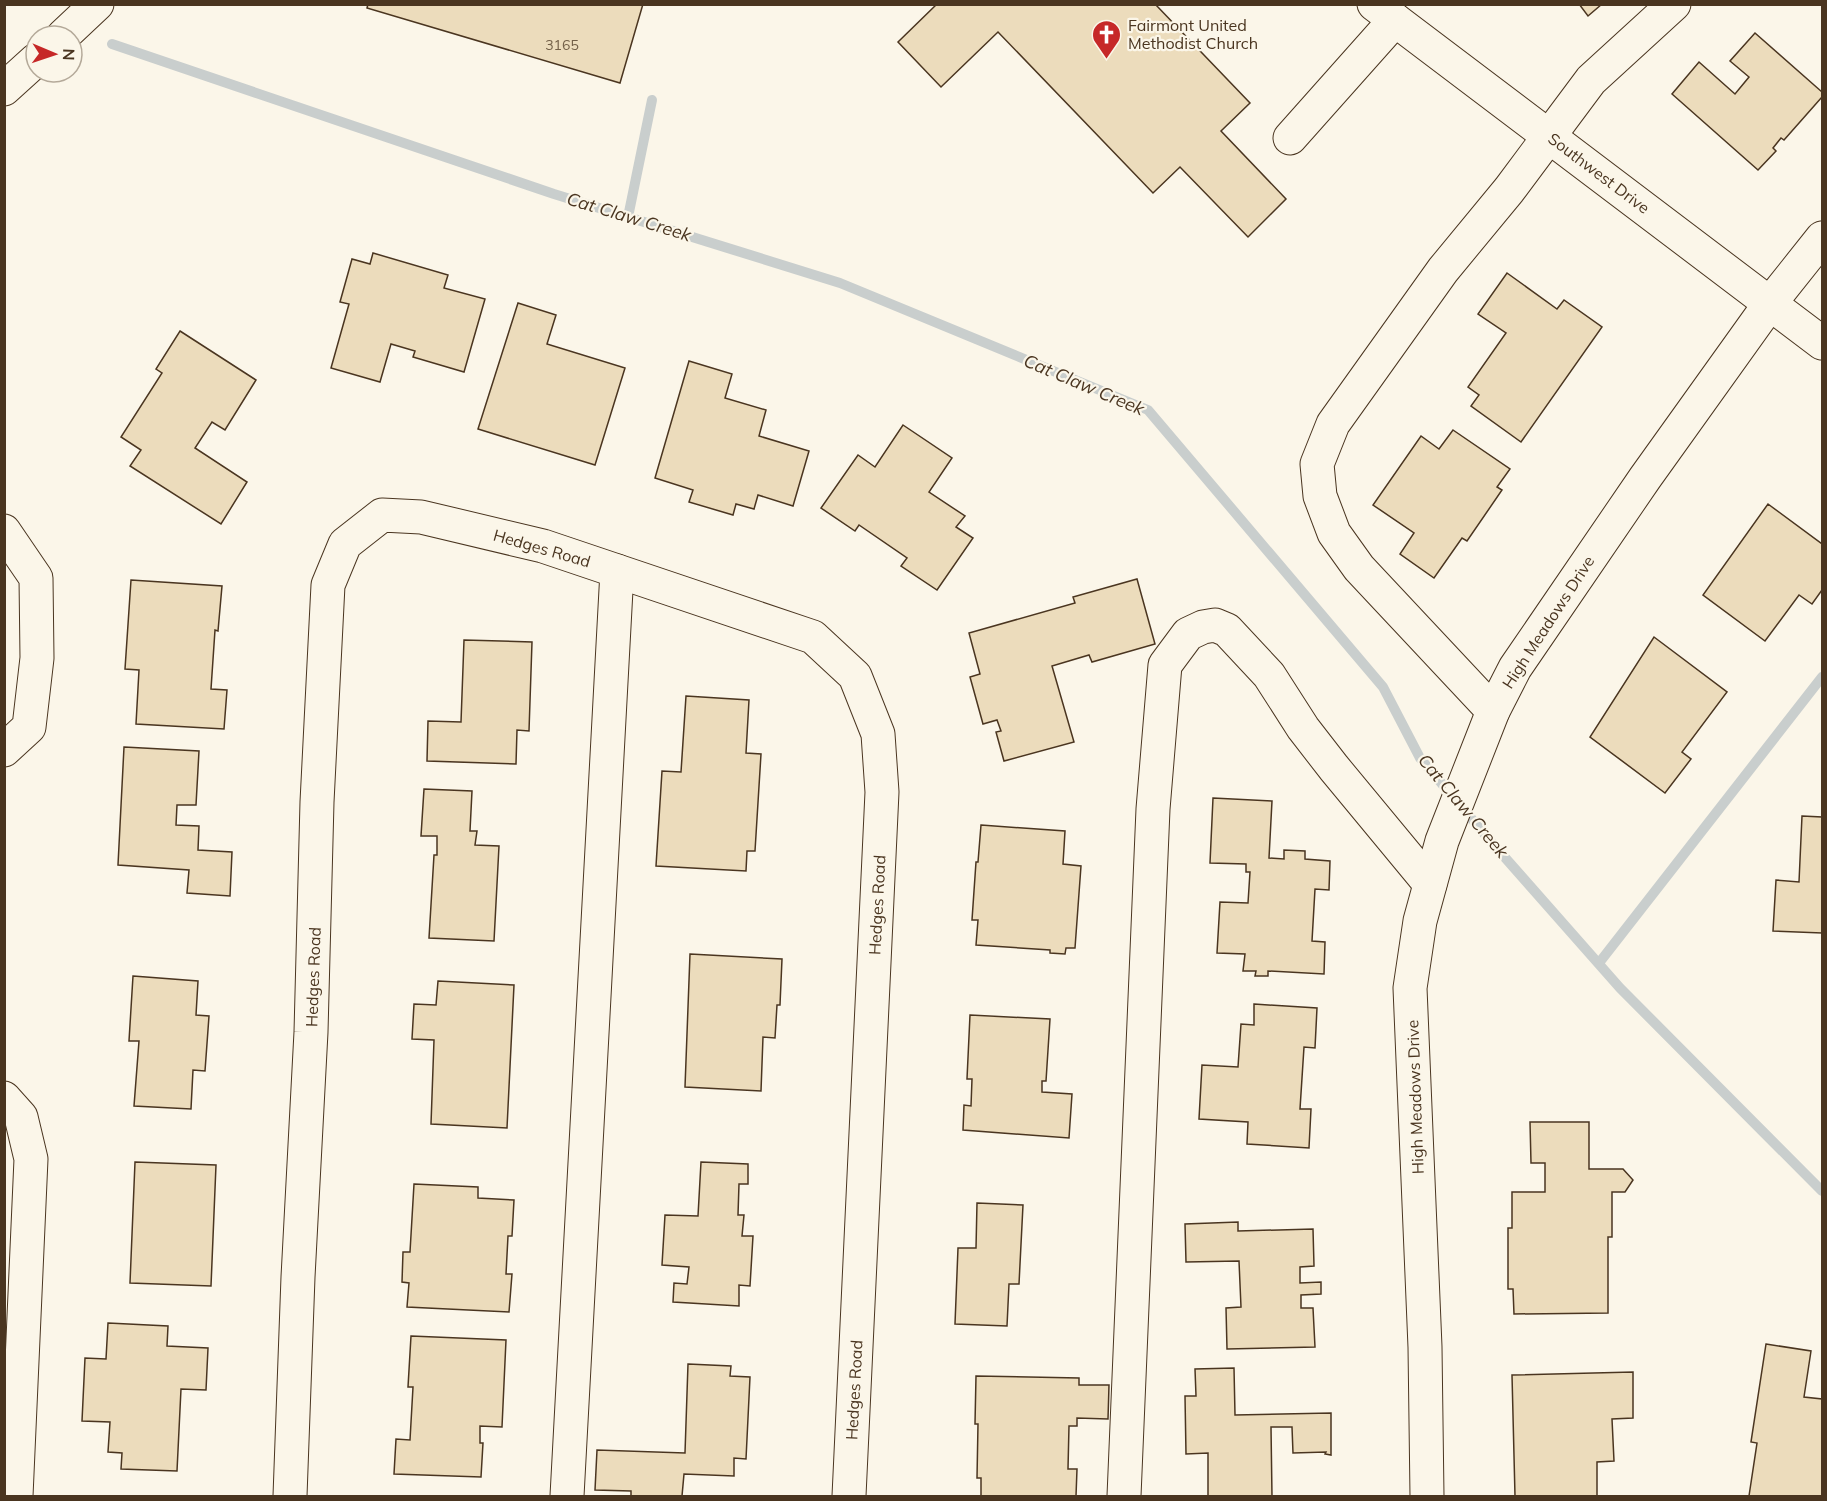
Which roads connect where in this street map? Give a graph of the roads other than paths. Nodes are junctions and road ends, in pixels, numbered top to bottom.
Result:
1 (97, 4) edge
2 (1674, 4) edge
3 (1384, 12) edge
4 (76, 24) edge
5 (24, 71) edge
6 (4, 89) edge
7 (1549, 135) junction
8 (1290, 138) dead end
9 (1822, 238) edge
10 (1771, 302) junction
11 (1822, 343) edge
12 (4, 531) edge
13 (617, 571) junction
14 (1493, 711) junction
15 (4, 750) edge
16 (1430, 884) junction
17 (4, 1098) edge
18 (16, 1497) edge
19 (290, 1497) edge
20 (567, 1497) edge
21 (849, 1497) edge
22 (1124, 1497) edge
23 (1427, 1497) edge

1 - 4 street
2 - 7 street
3 - 7 street, Southwest Drive
3 - 8 street
5 - 6 street
7 - 10 street, Southwest Drive
7 - 14 street
9 - 10 street, High Meadows Drive
10 - 11 street, Southwest Drive
10 - 14 street, High Meadows Drive
12 - 15 street
13 - 19 street, Hedges Road
13 - 20 street
13 - 21 street, Hedges Road
14 - 16 street, High Meadows Drive
16 - 22 street
16 - 23 street, High Meadows Drive
17 - 18 street

